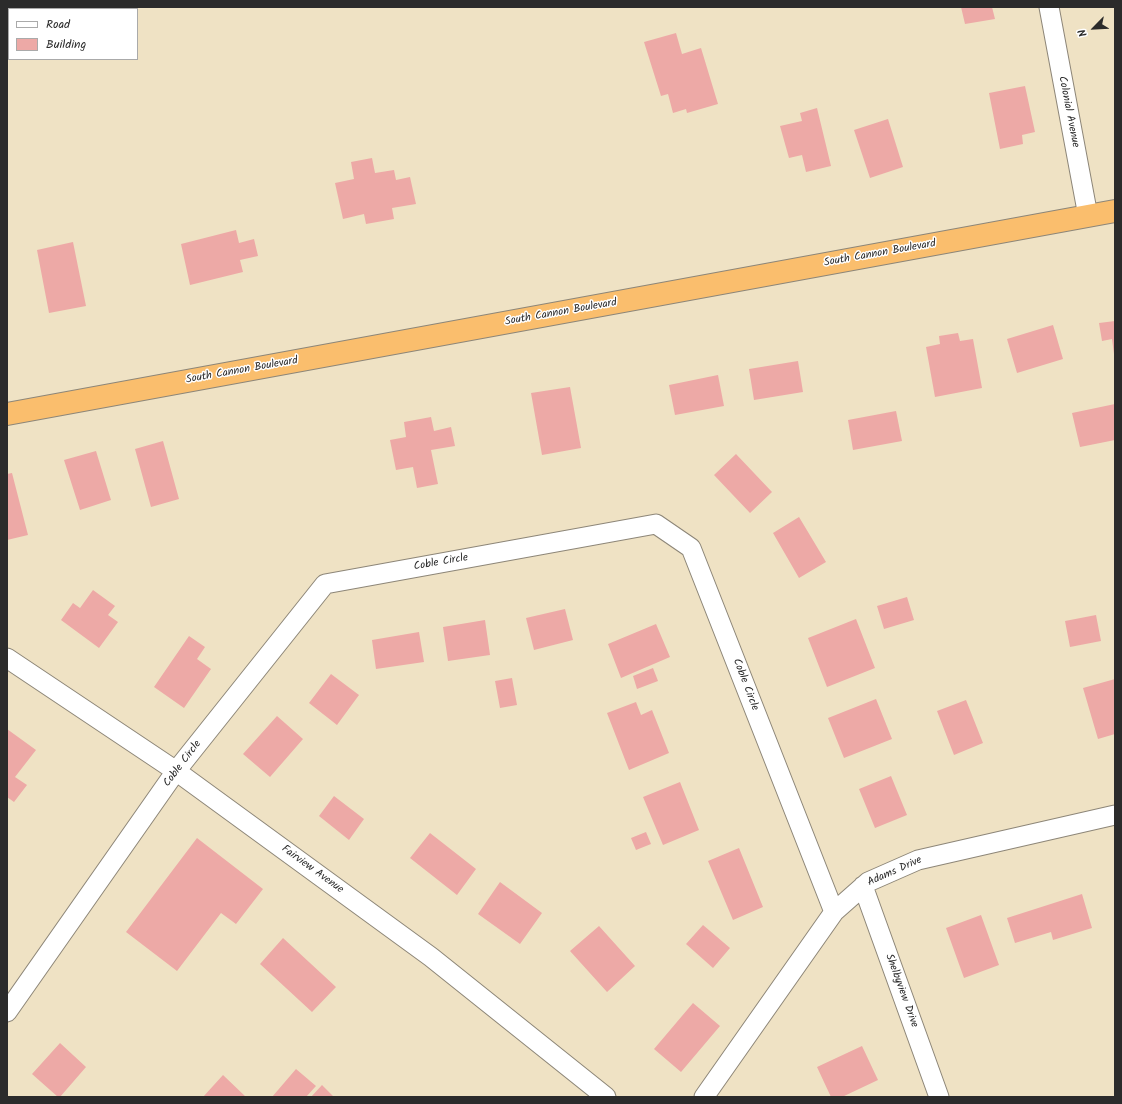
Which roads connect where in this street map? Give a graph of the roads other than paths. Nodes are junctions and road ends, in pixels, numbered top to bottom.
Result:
1 (1049, 7) edge
2 (1115, 211) edge
3 (1088, 216) junction
4 (7, 414) edge
5 (7, 658) edge
6 (176, 771) junction
7 (1115, 815) edge
8 (864, 886) junction
9 (834, 912) junction
10 (7, 1012) edge
11 (606, 1097) edge
12 (704, 1097) edge
13 (939, 1097) edge

1 - 3 street, Colonial Avenue
2 - 3 highway, South Cannon Boulevard
3 - 4 highway, South Cannon Boulevard
5 - 6 street, Fairview Avenue
6 - 9 street, Coble Circle
6 - 10 street, Coble Circle
6 - 11 street, Fairview Avenue
7 - 8 street, Adams Drive
8 - 9 street, Adams Drive
8 - 13 street, Shelbyview Drive
9 - 12 street, Adams Drive

